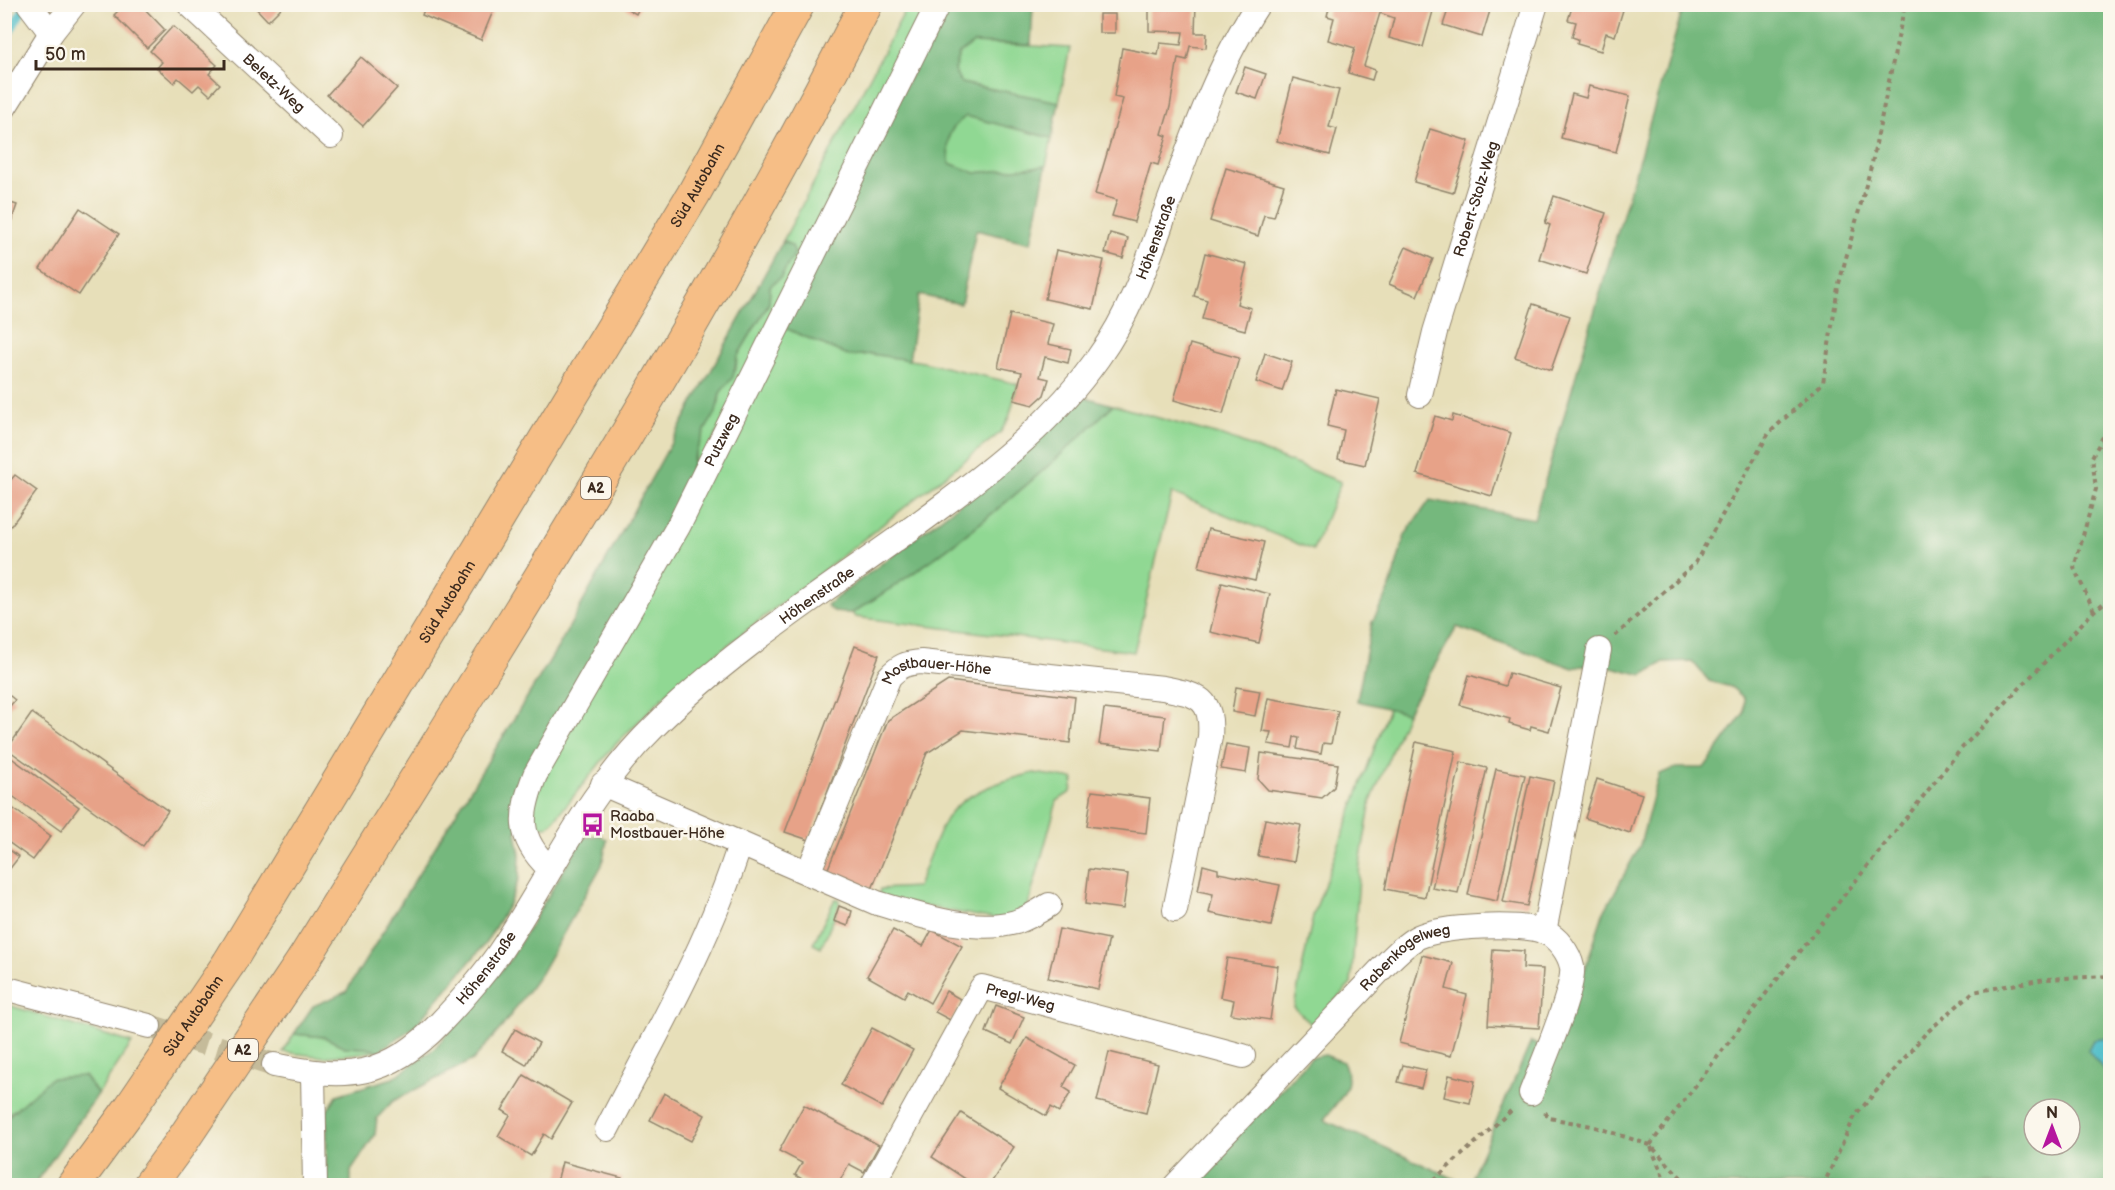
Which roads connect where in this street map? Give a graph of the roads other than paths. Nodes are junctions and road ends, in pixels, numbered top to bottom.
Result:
1 (74, 4) edge
2 (189, 4) edge
3 (798, 4) edge
4 (866, 4) edge
5 (938, 4) edge
6 (1258, 4) edge
7 (1536, 4) edge
8 (30, 6) edge
9 (51, 33) junction
10 (4, 108) edge
11 (331, 136) dead end
12 (1420, 395) dead end
13 (1599, 650) road end
14 (603, 784) junction
15 (740, 844) junction
16 (549, 868) junction
17 (808, 873) junction
18 (1050, 905) dead end
19 (1175, 910) dead end
20 (1544, 932) junction
21 (4, 988) edge
22 (149, 1026) tunnel mouth
23 (1243, 1056) dead end
24 (274, 1065) tunnel mouth
25 (313, 1073) junction
26 (1531, 1093) road end
27 (607, 1128) dead end
28 (74, 1185) edge
29 (149, 1185) edge
30 (315, 1185) edge
31 (872, 1185) edge
32 (1174, 1185) edge

1 - 9 street
2 - 11 street, Beletz-Weg
3 - 28 highway, Süd Autobahn, bridge
4 - 29 highway, A2, bridge
5 - 16 street, Putzweg
6 - 14 street, Höhenstraße
7 - 12 street, Robert-Stolz-Weg
8 - 9 street
9 - 10 street
13 - 20 street
14 - 15 street
14 - 16 street, Höhenstraße
15 - 17 street
15 - 27 street
16 - 25 street, Höhenstraße
17 - 18 street
17 - 19 street, Mostbauer-Höhe
20 - 26 street
20 - 32 street, Rabenkogelweg
21 - 22 street
23 - 31 street, Pregl-Weg
24 - 25 street, Höhenstraße
25 - 30 street

